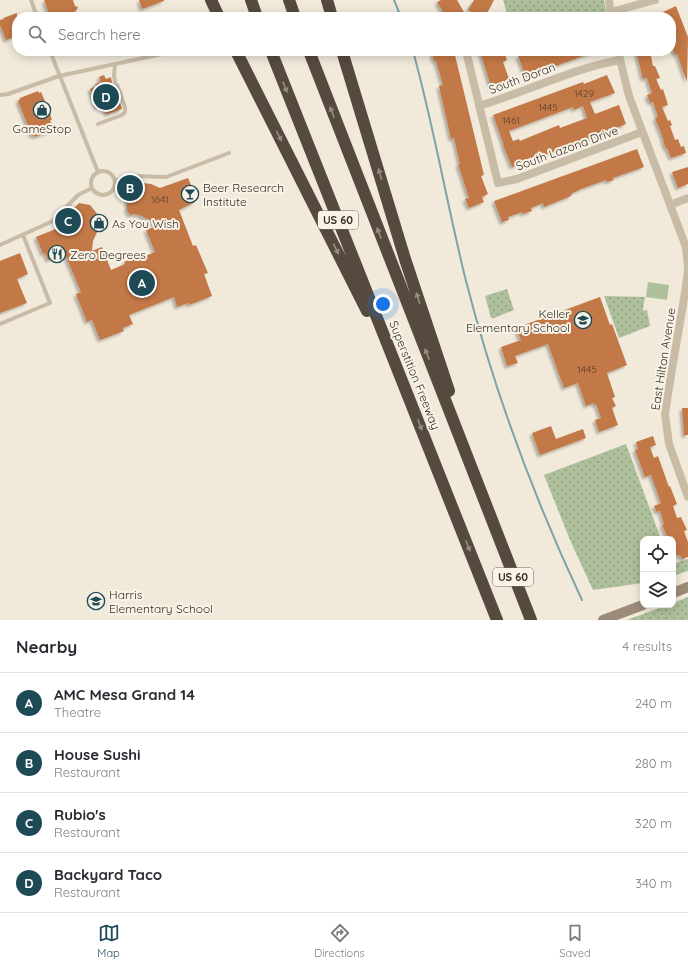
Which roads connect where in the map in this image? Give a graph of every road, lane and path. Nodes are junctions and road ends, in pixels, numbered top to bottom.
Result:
1 (30, 0) edge
2 (211, 0) edge
3 (250, 0) edge
4 (289, 0) edge
5 (327, 0) edge
6 (609, 0) edge
7 (655, 0) edge
8 (35, 12) edge
9 (217, 12) edge
10 (255, 12) edge
11 (294, 12) edge
12 (331, 12) edge
13 (611, 12) edge
14 (617, 12) edge
15 (52, 56) edge
16 (153, 56) edge
17 (239, 56) edge
18 (273, 56) edge
19 (311, 56) edge
20 (344, 56) edge
21 (467, 56) edge
22 (619, 56) edge
23 (620, 60) junction
24 (115, 64) junction
25 (59, 76) junction
26 (0, 95) edge
27 (479, 106) junction
28 (98, 124) dead end
29 (642, 132) junction
30 (229, 153) dead end
31 (98, 172) junction
32 (114, 181) junction
33 (92, 188) junction
34 (688, 198) edge
35 (670, 205) junction
36 (23, 235) junction
37 (0, 245) edge
38 (688, 270) edge
39 (0, 324) edge
40 (406, 389) junction
41 (688, 496) edge
42 (496, 534) junction
43 (688, 587) edge
44 (676, 592) edge
45 (640, 606) edge
46 (497, 620) edge
47 (531, 620) edge
48 (604, 620) edge

1 - 8 lane
2 - 9 highway
3 - 10 highway
4 - 11 highway
5 - 12 highway
6 - 13 street
7 - 14 street
15 - 25 lane
16 - 24 lane
17 -> 40 highway
18 -> 40 highway, Superstition Freeway / US 60
42 -> 19 highway, Superstition Freeway / US 60
42 -> 20 highway
21 - 27 street
22 - 23 street, East Hilton Avenue
23 - 27 street, South Doran
23 - 29 street, East Hilton Avenue
24 - 25 lane
24 - 28 lane
25 - 26 lane
25 - 31 lane
27 - 29 street, South Lazona Drive
29 - 35 street, East Hilton Avenue
30 - 32 lane
31 - 32 lane
31 - 33 lane
32 - 33 lane
33 - 36 lane
34 - 35 street
35 - 38 street, East Hilton Avenue
36 - 37 lane
36 - 39 lane
38 - 41 street, East Hilton Avenue
40 -> 46 highway, Superstition Freeway / US 60
42 - 47 highway, Superstition Freeway / US 60
43 - 44 street
45 - 48 street

